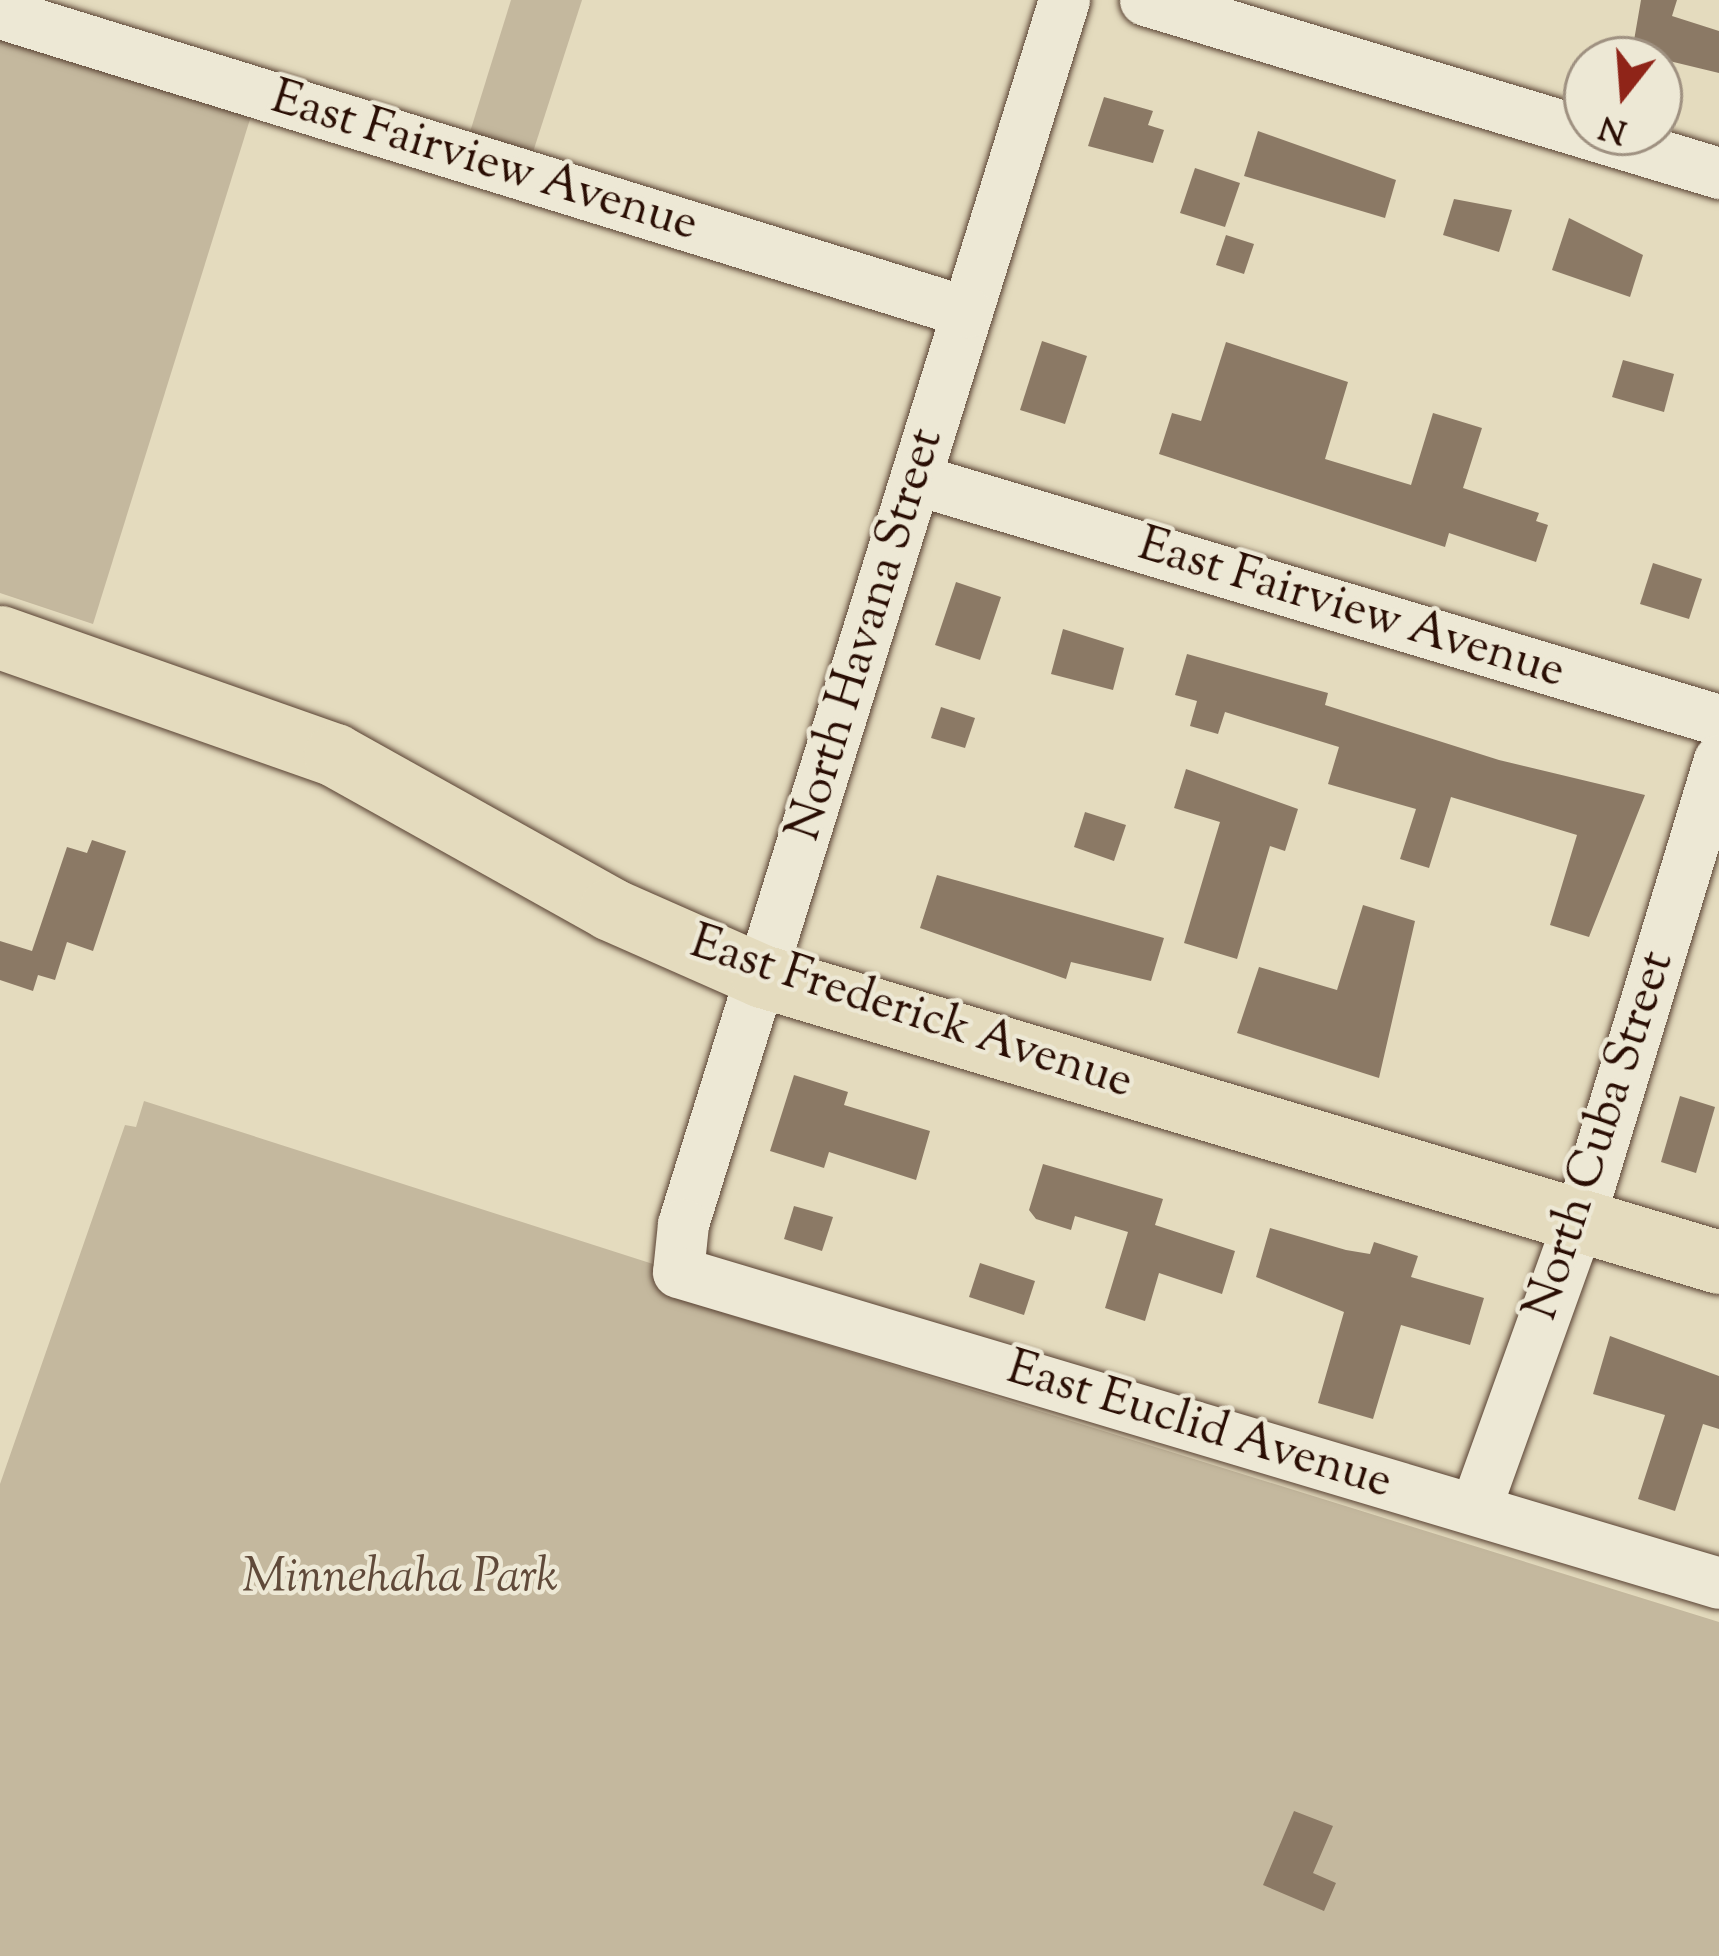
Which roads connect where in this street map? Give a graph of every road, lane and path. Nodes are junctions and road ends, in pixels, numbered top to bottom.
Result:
1 (1064, 0) edge
2 (1145, 0) edge
3 (0, 13) edge
4 (1719, 173) edge
5 (967, 312) junction
6 (915, 479) junction
7 (0, 637) edge
8 (1719, 721) edge
9 (1719, 760) edge
10 (762, 976) junction
11 (1579, 1220) junction
12 (1719, 1262) edge
13 (678, 1272) joint
14 (1475, 1509) junction
15 (1719, 1583) edge

1 - 5 street, North Havana Street
2 - 4 street
3 - 5 street, East Fairview Avenue
5 - 6 street, North Havana Street
6 - 8 street, East Fairview Avenue
6 - 10 street, North Havana Street
7 - 10 main road, East Frederick Avenue
9 - 11 street, North Cuba Street
10 - 11 main road, East Frederick Avenue
10 - 13 street, North Havana Street
11 - 12 main road, East Frederick Avenue
11 - 14 street, North Cuba Street
13 - 14 street, East Euclid Avenue
14 - 15 street, East Euclid Avenue

